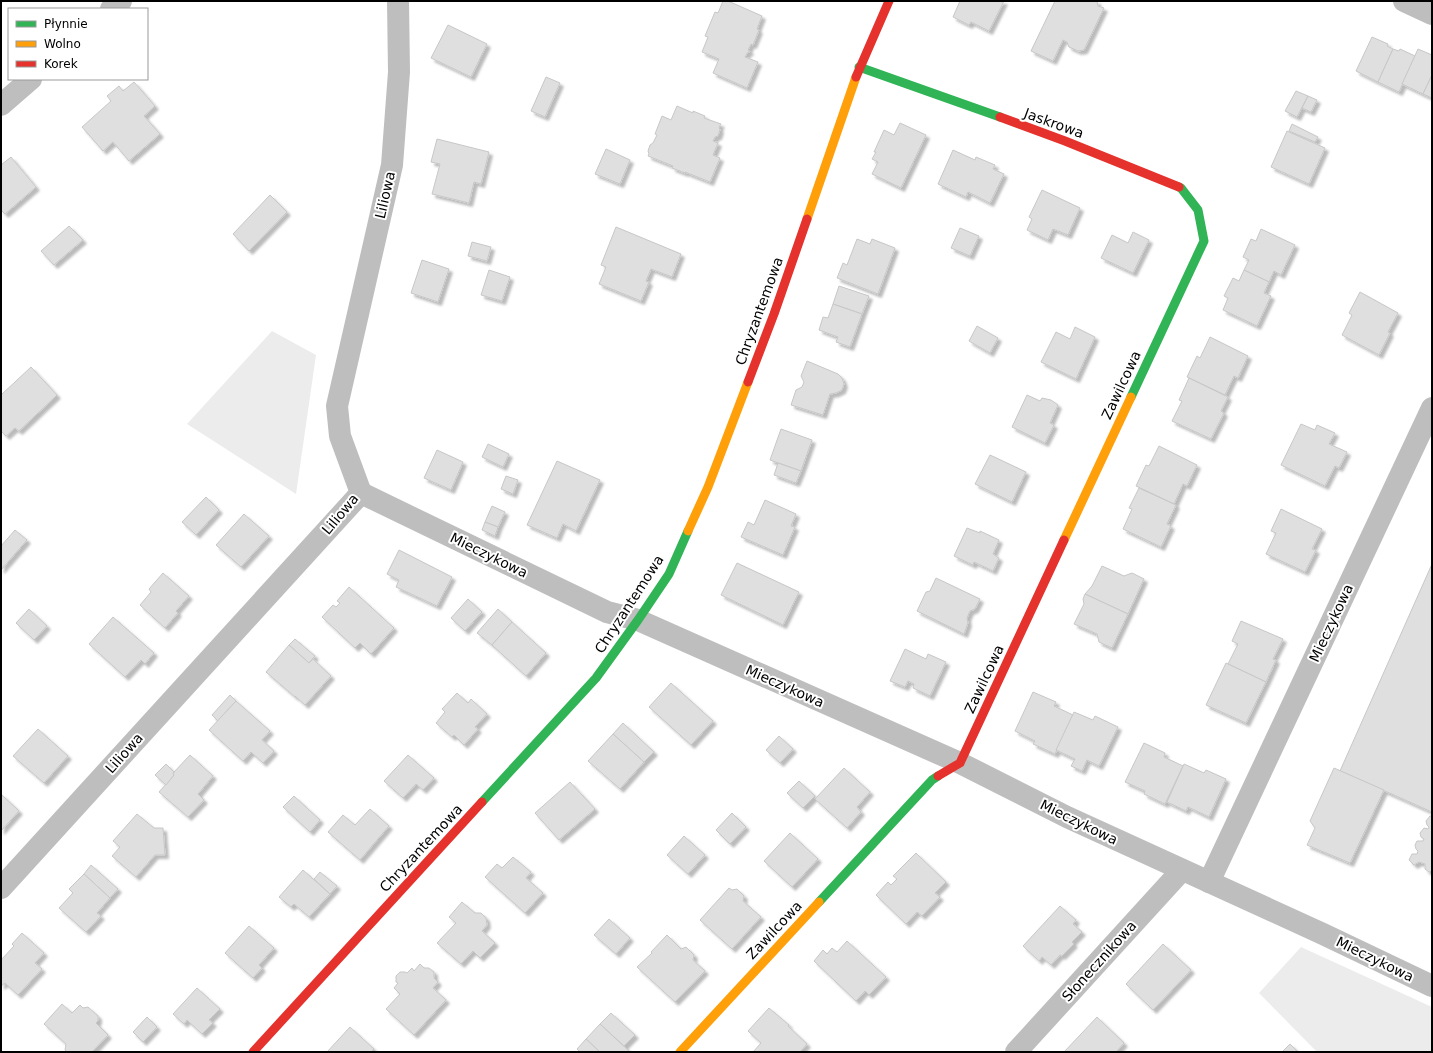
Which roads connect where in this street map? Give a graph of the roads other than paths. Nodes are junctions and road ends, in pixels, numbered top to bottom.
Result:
1 (121, 1) edge
2 (398, 1) edge
3 (889, 1) edge
4 (1404, 1) edge
5 (113, 8) edge
6 (1432, 14) edge
7 (859, 67) junction
8 (30, 80) edge
9 (1, 105) edge
10 (1204, 241) joint
11 (1432, 408) edge
12 (361, 493) junction
13 (638, 620) junction
14 (960, 763) junction
15 (1182, 870) junction
16 (1208, 882) junction
17 (1, 888) edge
18 (1432, 986) edge
19 (252, 1052) edge
20 (680, 1052) edge
21 (1016, 1052) edge

1 - 5 street
2 - 12 street, Liliowa
3 - 7 street, Chryzantemowa
4 - 6 street
7 - 10 street, Jaskrowa
7 - 13 street, Chryzantemowa
8 - 9 street
10 - 14 street, Zawilcowa
11 - 16 street, Mieczykowa
12 - 13 street, Mieczykowa
12 - 17 street, Liliowa
13 - 14 street, Mieczykowa
13 - 19 street, Chryzantemowa
14 - 15 street, Mieczykowa
14 - 20 street, Zawilcowa
15 - 16 street, Mieczykowa
15 - 21 street, Słonecznikowa
16 - 18 street, Mieczykowa

